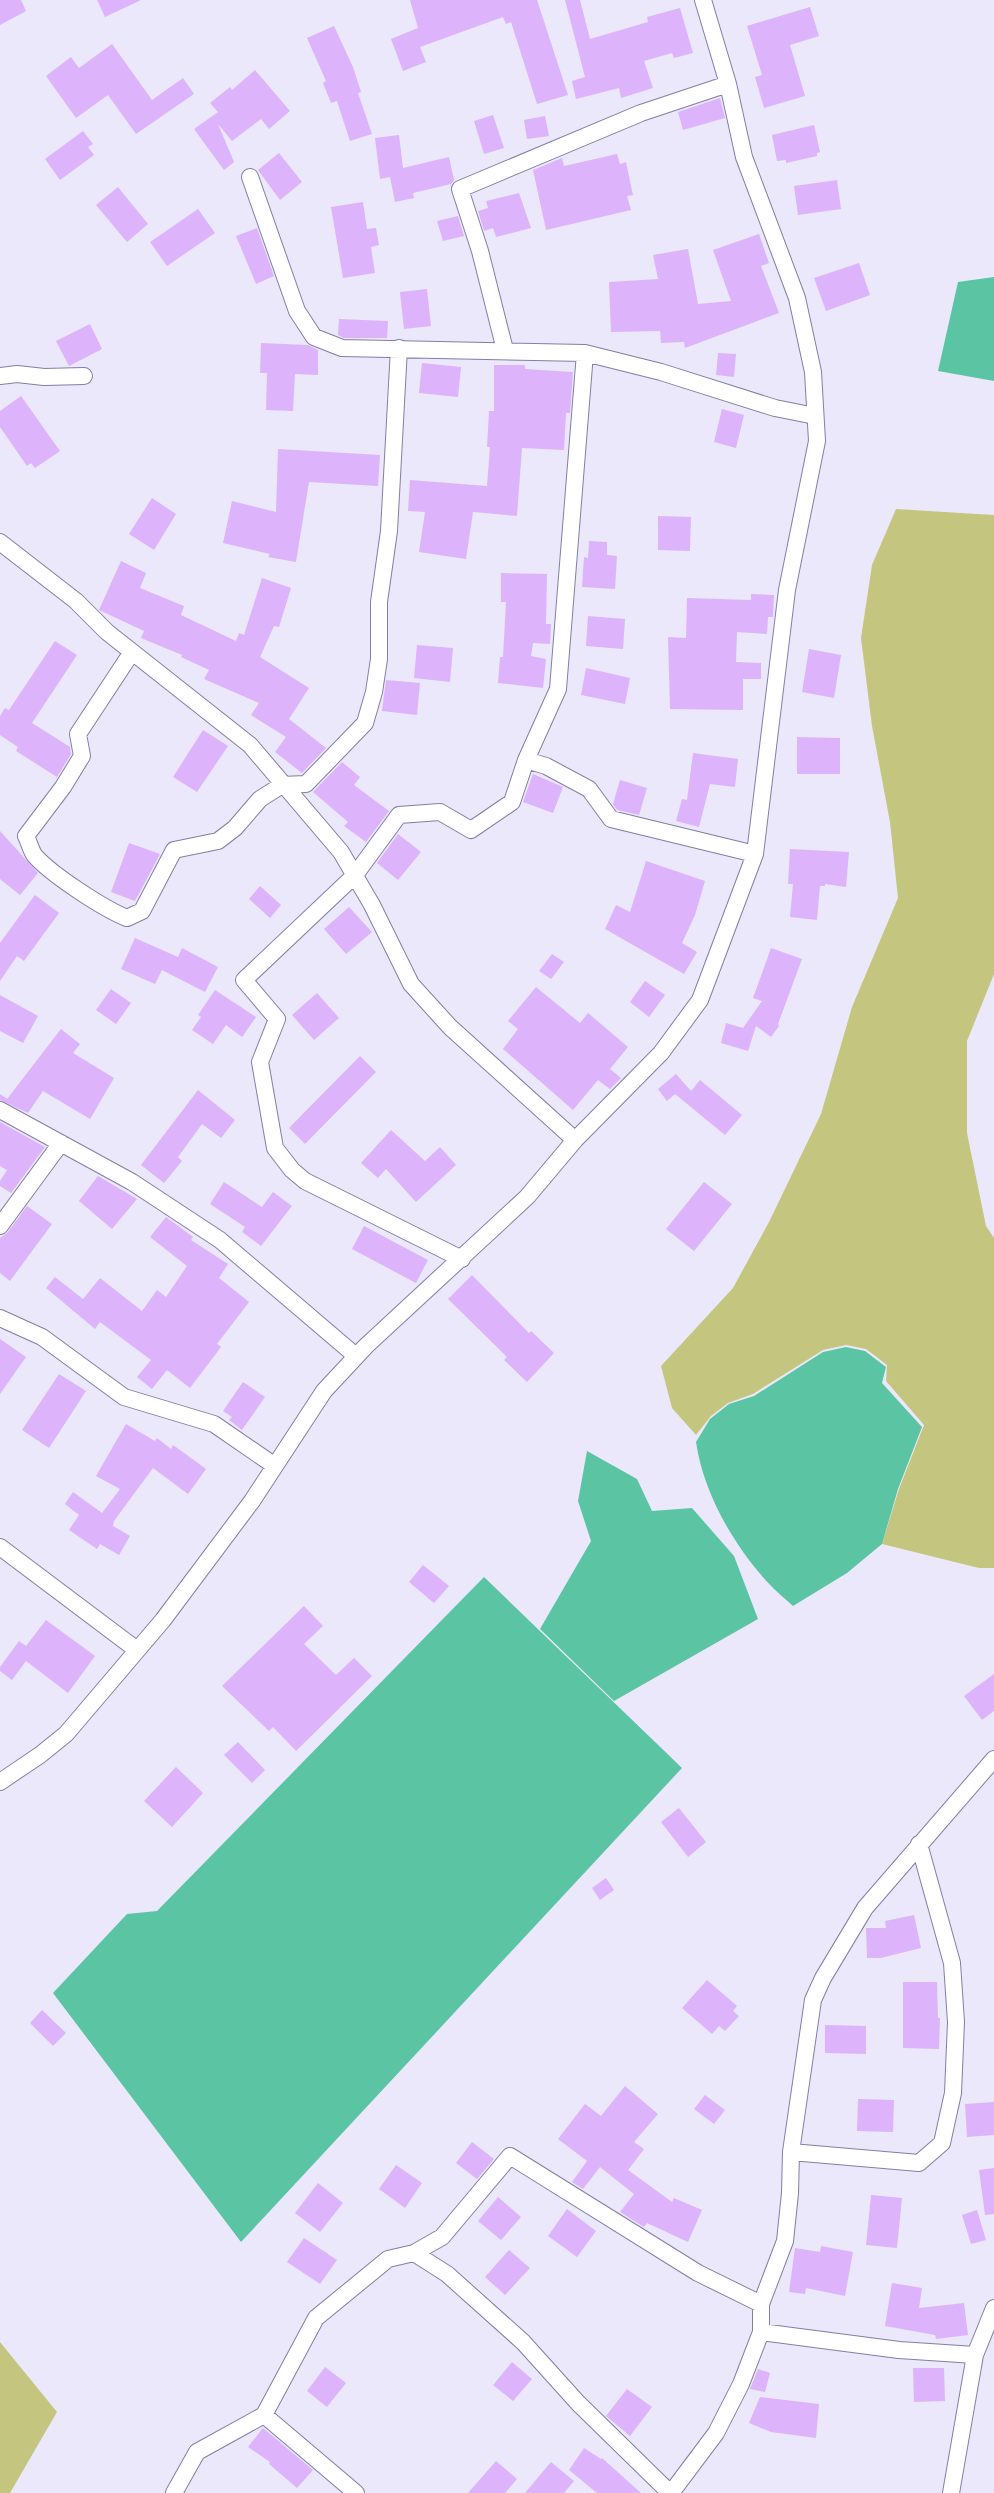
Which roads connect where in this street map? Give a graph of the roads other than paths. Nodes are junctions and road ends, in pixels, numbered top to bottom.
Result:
1 (703, 0) edge
2 (728, 84) junction
3 (250, 177) dead end
4 (399, 348) junction
5 (505, 350) junction
6 (585, 353) junction
7 (0, 376) edge
8 (84, 376) dead end
9 (815, 416) junction
10 (0, 542) edge
11 (132, 652) junction
12 (526, 760) junction
13 (282, 785) junction
14 (755, 854) junction
15 (355, 875) junction
16 (0, 1110) edge
17 (575, 1140) junction
18 (61, 1143) junction
19 (0, 1226) edge
20 (462, 1259) junction
21 (0, 1318) edge
22 (356, 1356) junction
23 (275, 1466) junction
24 (0, 1547) edge
25 (137, 1650) junction
26 (994, 1759) edge
27 (0, 1781) edge
28 (919, 1844) junction
29 (791, 2152) junction
30 (414, 2253) junction
31 (761, 2304) junction
32 (994, 2308) edge
33 (761, 2332) junction
34 (975, 2355) junction
35 (264, 2415) junction
36 (174, 2493) edge
37 (356, 2493) edge
38 (671, 2493) edge
39 (951, 2493) edge

1 - 2 street
2 - 5 street
2 - 9 street
3 - 4 street
4 - 5 street
4 - 13 street
5 - 6 street
6 - 9 street
6 - 12 street
7 - 8 street
9 - 14 street
10 - 11 street
11 - 13 street
11 - 13 street
12 - 14 street
12 - 15 street
13 - 15 street
14 - 17 street
15 - 17 street
15 - 20 street
16 - 18 street
17 - 20 street
18 - 19 street
18 - 22 street
20 - 22 street
21 - 23 street
22 - 23 street
23 - 25 street
24 - 25 street
25 - 27 street
26 - 28 street
28 - 29 street
28 - 29 street
29 - 31 street
30 - 31 street
30 - 35 street
30 - 38 street
31 - 33 street
32 - 34 street
33 - 34 street
33 - 38 street
34 - 39 street
35 - 36 street
35 - 37 street

